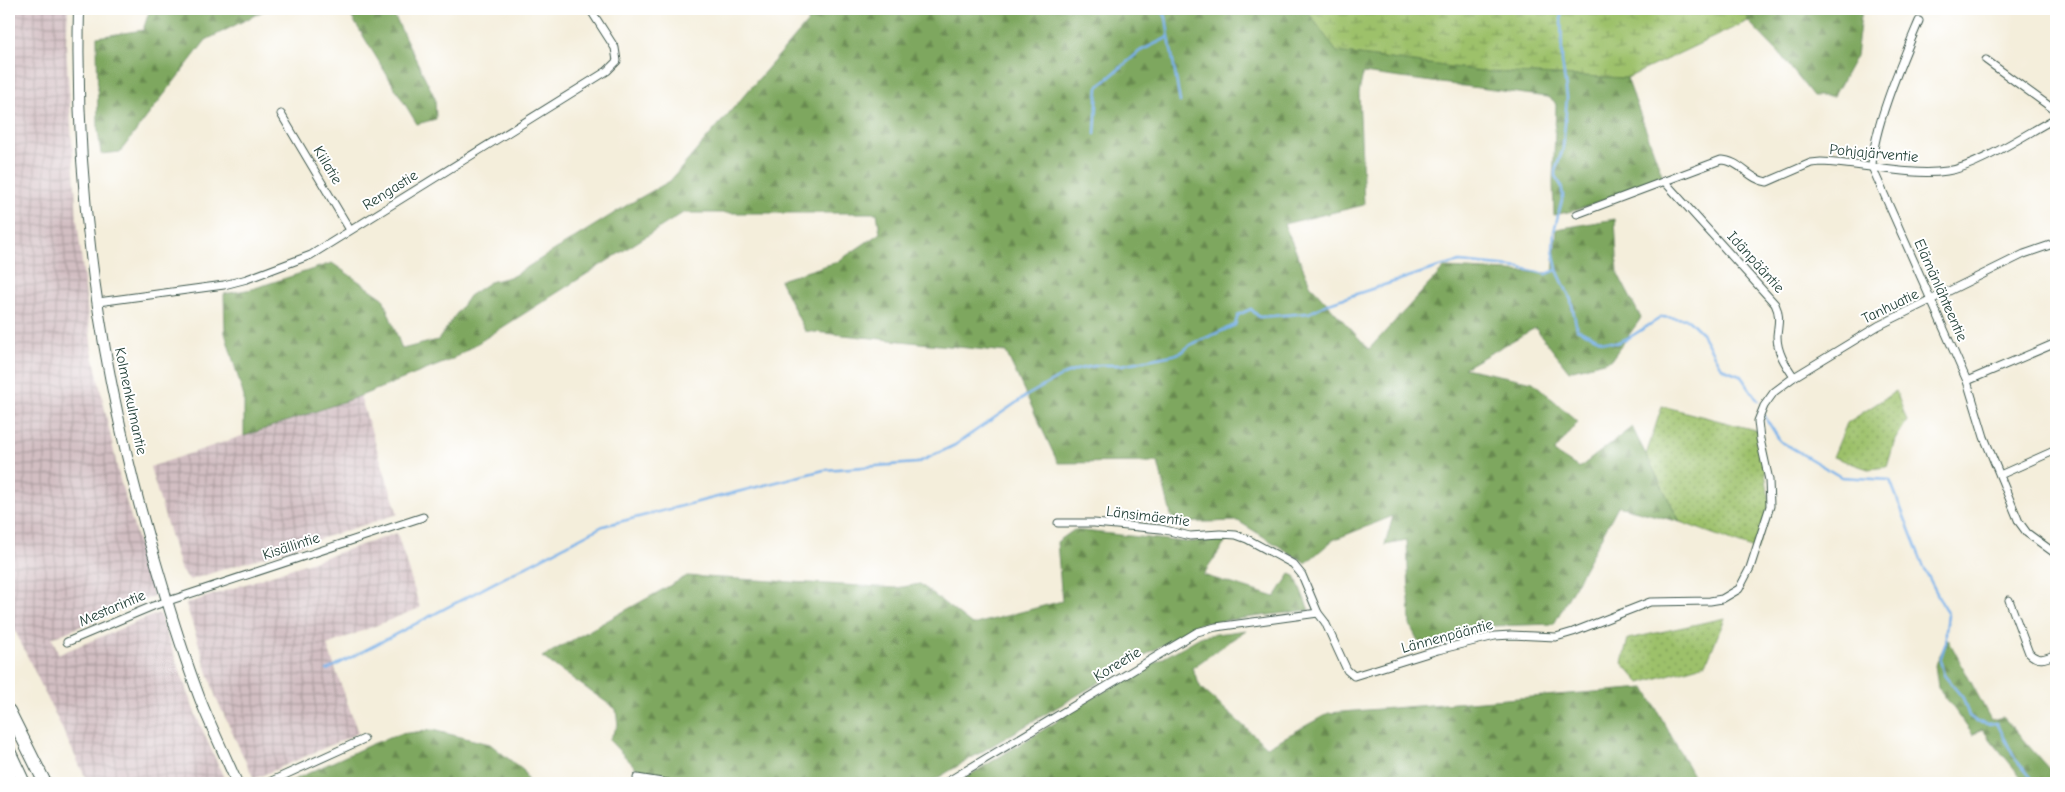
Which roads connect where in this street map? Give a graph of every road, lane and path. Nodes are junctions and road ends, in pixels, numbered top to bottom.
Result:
1 (79, 9) edge
2 (590, 9) edge
3 (1919, 21) dead end
4 (1986, 60) dead end
5 (2056, 111) edge
6 (281, 114) dead end
7 (2056, 118) edge
8 (1872, 167) junction
9 (1664, 182) junction
10 (1577, 214) dead end
11 (350, 230) junction
12 (2056, 243) edge
13 (1931, 301) junction
14 (98, 302) junction
15 (2056, 343) edge
16 (1794, 377) junction
17 (1967, 381) junction
18 (1758, 421) joint
19 (2056, 450) edge
20 (2000, 475) junction
21 (423, 517) dead end
22 (1058, 523) dead end
23 (2056, 554) edge
24 (2009, 600) dead end
25 (168, 601) junction
26 (1318, 613) junction
27 (67, 642) dead end
28 (2056, 654) edge
29 (9, 711) edge
30 (364, 738) dead end
31 (9, 751) edge
32 (637, 778) dead end
33 (24, 783) edge
34 (45, 783) edge
35 (237, 783) edge
36 (267, 783) edge
37 (668, 783) edge
38 (945, 783) edge

1 - 14 street, Kolmenkulmantie
2 - 11 street, Rengastie
3 - 8 street
4 - 5 street
6 - 11 street, Kiilatie
7 - 8 street, Pohjajärventie
8 - 9 street, Pohjajärventie
8 - 13 street, Elämänlähteentie
9 - 10 street, Pohjajärventie
9 - 16 street, Idänpääntie
11 - 14 street, Rengastie
12 - 13 street, Tanhuatie
13 - 16 street, Tanhuatie
13 - 17 street, Elämänlähteentie
14 - 25 street, Kolmenkulmantie
15 - 17 street
16 - 18 street, Tanhuatie
17 - 20 street, Elämänlähteentie
18 - 26 street, Lännenpääntie
19 - 20 street
20 - 23 street, Elämänlähteentie
21 - 25 street, Kisällintie
22 - 26 street, Länsimäentie
24 - 28 street
25 - 27 street, Mestarintie
25 - 35 street, Kolmenkulmantie
26 - 38 street, Koreetie
29 - 34 highway
30 - 36 street
31 - 33 highway
32 - 37 street

